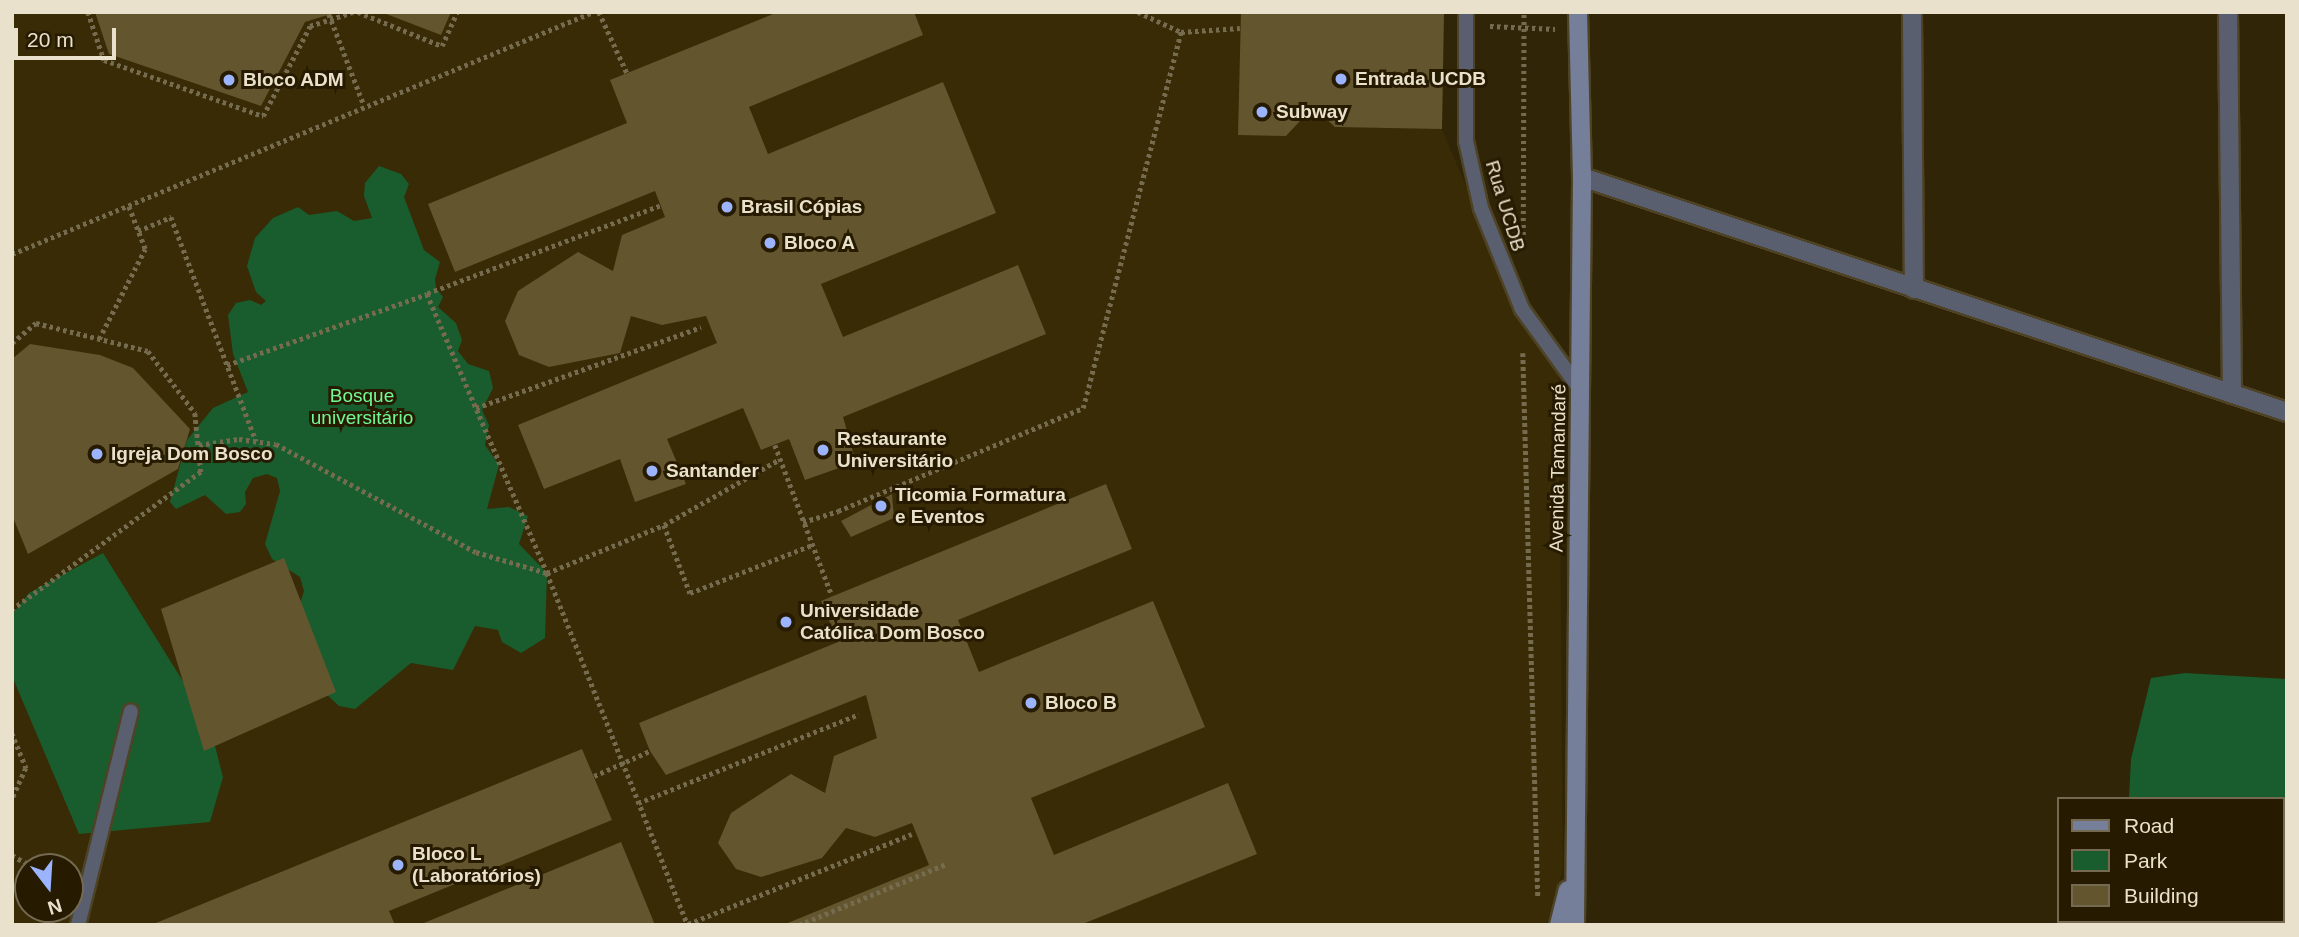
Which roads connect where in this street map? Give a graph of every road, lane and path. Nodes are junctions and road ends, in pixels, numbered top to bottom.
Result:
1 (88, 12) edge
2 (356, 12) edge
3 (457, 12) edge
4 (593, 12) edge
5 (599, 12) edge
6 (1138, 12) edge
7 (1524, 12) edge
8 (1912, 12) edge
9 (2228, 12) edge
10 (330, 17) junction
11 (1466, 19) edge
12 (1578, 21) edge
13 (1524, 27) junction
14 (1240, 28) dead end
15 (1181, 32) junction
16 (627, 74) dead end
17 (364, 105) junction
18 (1582, 177) junction
19 (128, 205) junction
20 (660, 206) dead end
21 (138, 231) junction
22 (12, 254) edge
23 (1522, 256) dead end
24 (1914, 289) junction
25 (427, 294) junction
26 (1522, 310) junction
27 (701, 327) dead end
28 (99, 339) junction
29 (12, 343) edge
30 (227, 365) junction
31 (1580, 389) junction
32 (2232, 394) junction
33 (476, 408) junction
34 (2287, 412) edge
35 (256, 441) junction
36 (199, 445) junction
37 (775, 445) dead end
38 (780, 459) junction
39 (803, 522) junction
40 (664, 526) junction
41 (812, 545) junction
42 (548, 573) junction
43 (832, 596) dead end
44 (12, 610) edge
45 (131, 711) dead end
46 (859, 714) dead end
47 (12, 733) edge
48 (650, 751) dead end
49 (622, 764) junction
50 (593, 776) dead end
51 (12, 799) edge
52 (638, 803) junction
53 (912, 834) dead end
54 (946, 864) dead end
55 (1574, 870) junction
56 (1538, 911) dead end
57 (688, 924) edge
58 (78, 925) edge
59 (799, 925) edge
60 (1559, 925) edge
61 (1575, 925) edge

1 - 10 path
2 - 3 path
2 - 10 path
4 - 17 path
5 - 16 path
6 - 15 path
7 - 13 path
8 - 24 street
9 - 32 street
10 - 17 path
11 - 13 path
11 - 26 lane, Rua UCDB
12 - 13 path
12 - 18 main road, Avenida Tamandaré
13 - 23 path
14 - 15 path
15 - 39 path
17 - 19 path
18 - 24 street
18 - 31 main road, Avenida Tamandaré
19 - 21 path
19 - 22 path
20 - 25 path
21 - 28 path
21 - 30 path
24 - 32 street
25 - 30 path
25 - 33 path
26 - 31 lane, Rua UCDB
26 - 56 path
27 - 33 path
28 - 29 path
28 - 36 path
30 - 35 path
31 - 55 main road, Avenida Tamandaré
32 - 34 street
33 - 42 path
35 - 36 path
35 - 42 path
36 - 44 path
37 - 38 path
38 - 39 path
38 - 40 path
39 - 41 path
40 - 41 path
40 - 42 path
41 - 43 path
42 - 49 path
45 - 58 lane
46 - 52 path
47 - 51 path
48 - 49 path
49 - 50 path
49 - 52 path
52 - 57 path
53 - 57 path
54 - 59 path
55 - 60 main road
55 - 61 main road, Avenida Tamandaré

